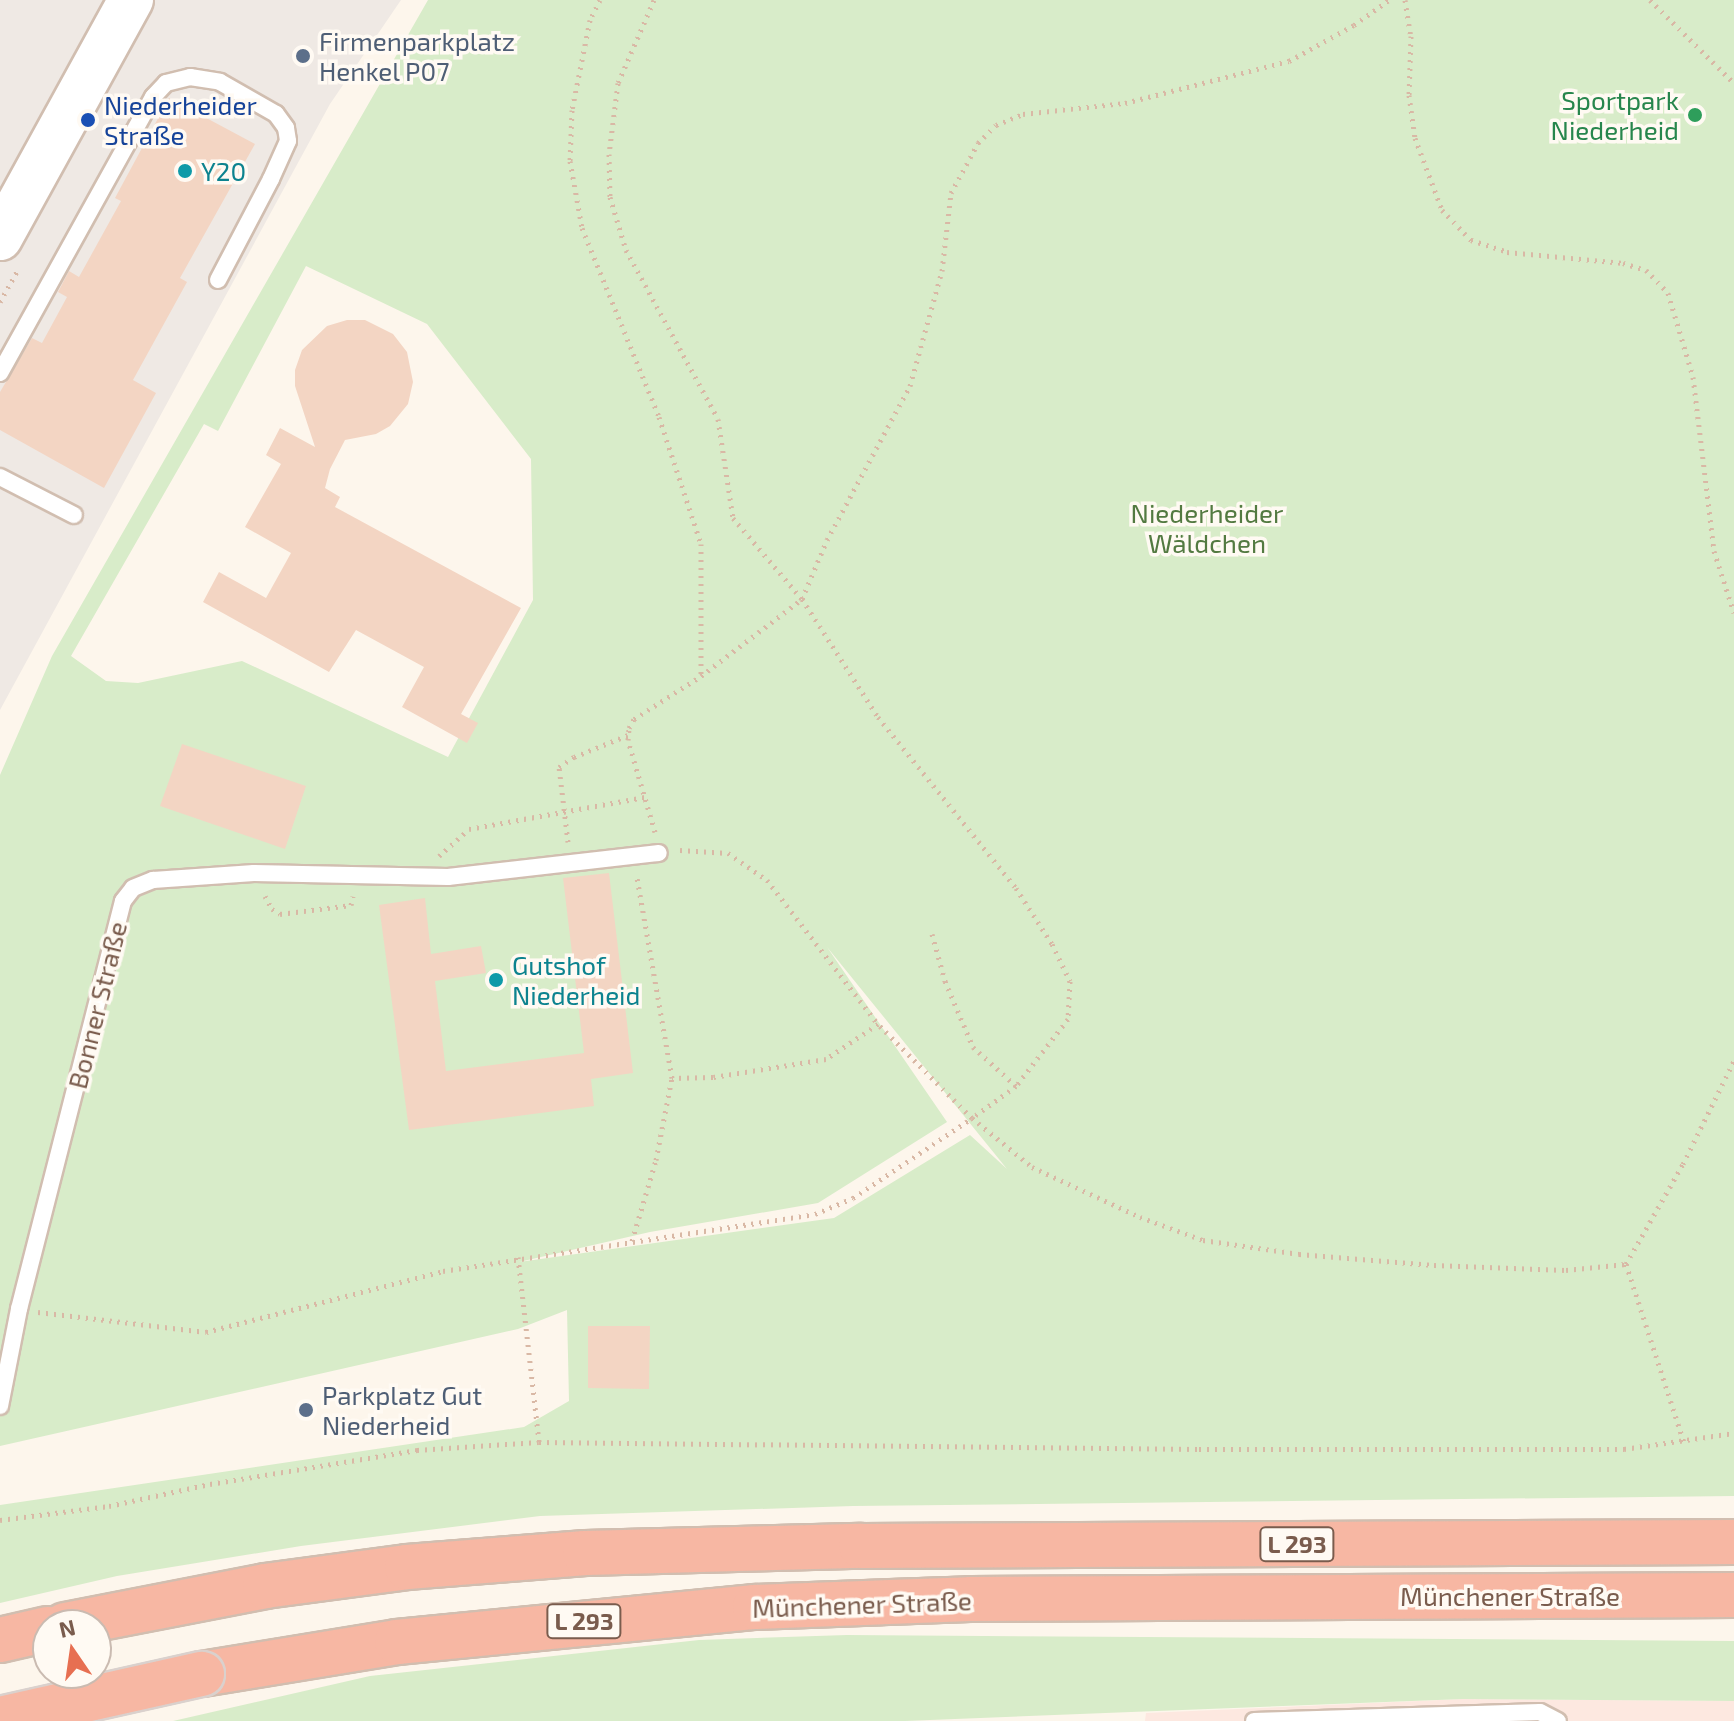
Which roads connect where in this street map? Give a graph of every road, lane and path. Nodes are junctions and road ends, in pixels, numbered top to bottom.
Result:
1 (131, 0) edge
2 (600, 0) edge
3 (654, 0) edge
4 (1389, 0) edge
5 (1405, 0) edge
6 (1650, 0) edge
7 (1734, 83) edge
8 (6, 212) edge
9 (218, 280) dead end
10 (0, 373) edge
11 (0, 477) edge
12 (74, 515) dead end
13 (802, 599) junction
14 (1734, 613) edge
15 (701, 676) junction
16 (628, 735) junction
17 (645, 797) junction
18 (564, 812) junction
19 (659, 853) junction
20 (633, 856) junction
21 (571, 863) junction
22 (254, 873) junction
23 (351, 875) junction
24 (426, 876) junction
25 (932, 934) dead end
26 (878, 1024) junction
27 (1734, 1061) edge
28 (672, 1078) junction
29 (1016, 1086) junction
30 (972, 1118) junction
31 (632, 1241) junction
32 (518, 1257) junction
33 (1626, 1264) junction
34 (19, 1309) junction
35 (0, 1406) edge
36 (1734, 1433) edge
37 (539, 1442) junction
38 (1684, 1442) junction
39 (1734, 1514) edge
40 (0, 1520) edge
41 (1734, 1542) edge
42 (1135, 1545) junction
43 (1734, 1595) edge
44 (1624, 1596) junction
45 (112, 1615) edge
46 (1734, 1620) edge
47 (32, 1633) edge
48 (0, 1640) edge
49 (0, 1719) edge
50 (1254, 1721) edge
51 (1558, 1721) edge

1 - 8 street
2 - 15 path
3 - 13 path
4 - 13 path
5 - 14 path
6 - 7 path
9 - 10 lane
11 - 12 lane
13 - 15 path
13 - 29 path
15 - 16 path
16 - 17 path
16 - 18 path
17 - 18 path
17 - 19 path
18 - 21 path
18 - 24 path
19 - 20 lane, Bonner Straße
19 - 26 path
20 - 21 lane, Bonner Straße
20 - 28 path
21 - 24 lane, Bonner Straße
22 - 23 lane, Bonner Straße
22 - 23 path
22 - 34 lane, Bonner Straße
23 - 24 lane, Bonner Straße
25 - 29 path
26 - 28 path
26 - 30 path
27 - 33 path
28 - 31 path
29 - 30 path
30 - 31 path
30 - 33 path
31 - 32 path
32 - 34 path
32 - 37 path
33 - 38 path
34 - 35 lane, Bonner Straße
36 - 38 path
37 - 38 path
37 - 40 path
39 - 42 highway
41 - 42 highway, Münchener Straße / L 293
42 - 45 highway, Münchener Straße / L 293
43 - 44 highway, Münchener Straße / L 293
44 - 46 highway
44 - 49 highway, Münchener Straße / L 293, bridge
47 - 48 highway
50 - 51 lane

